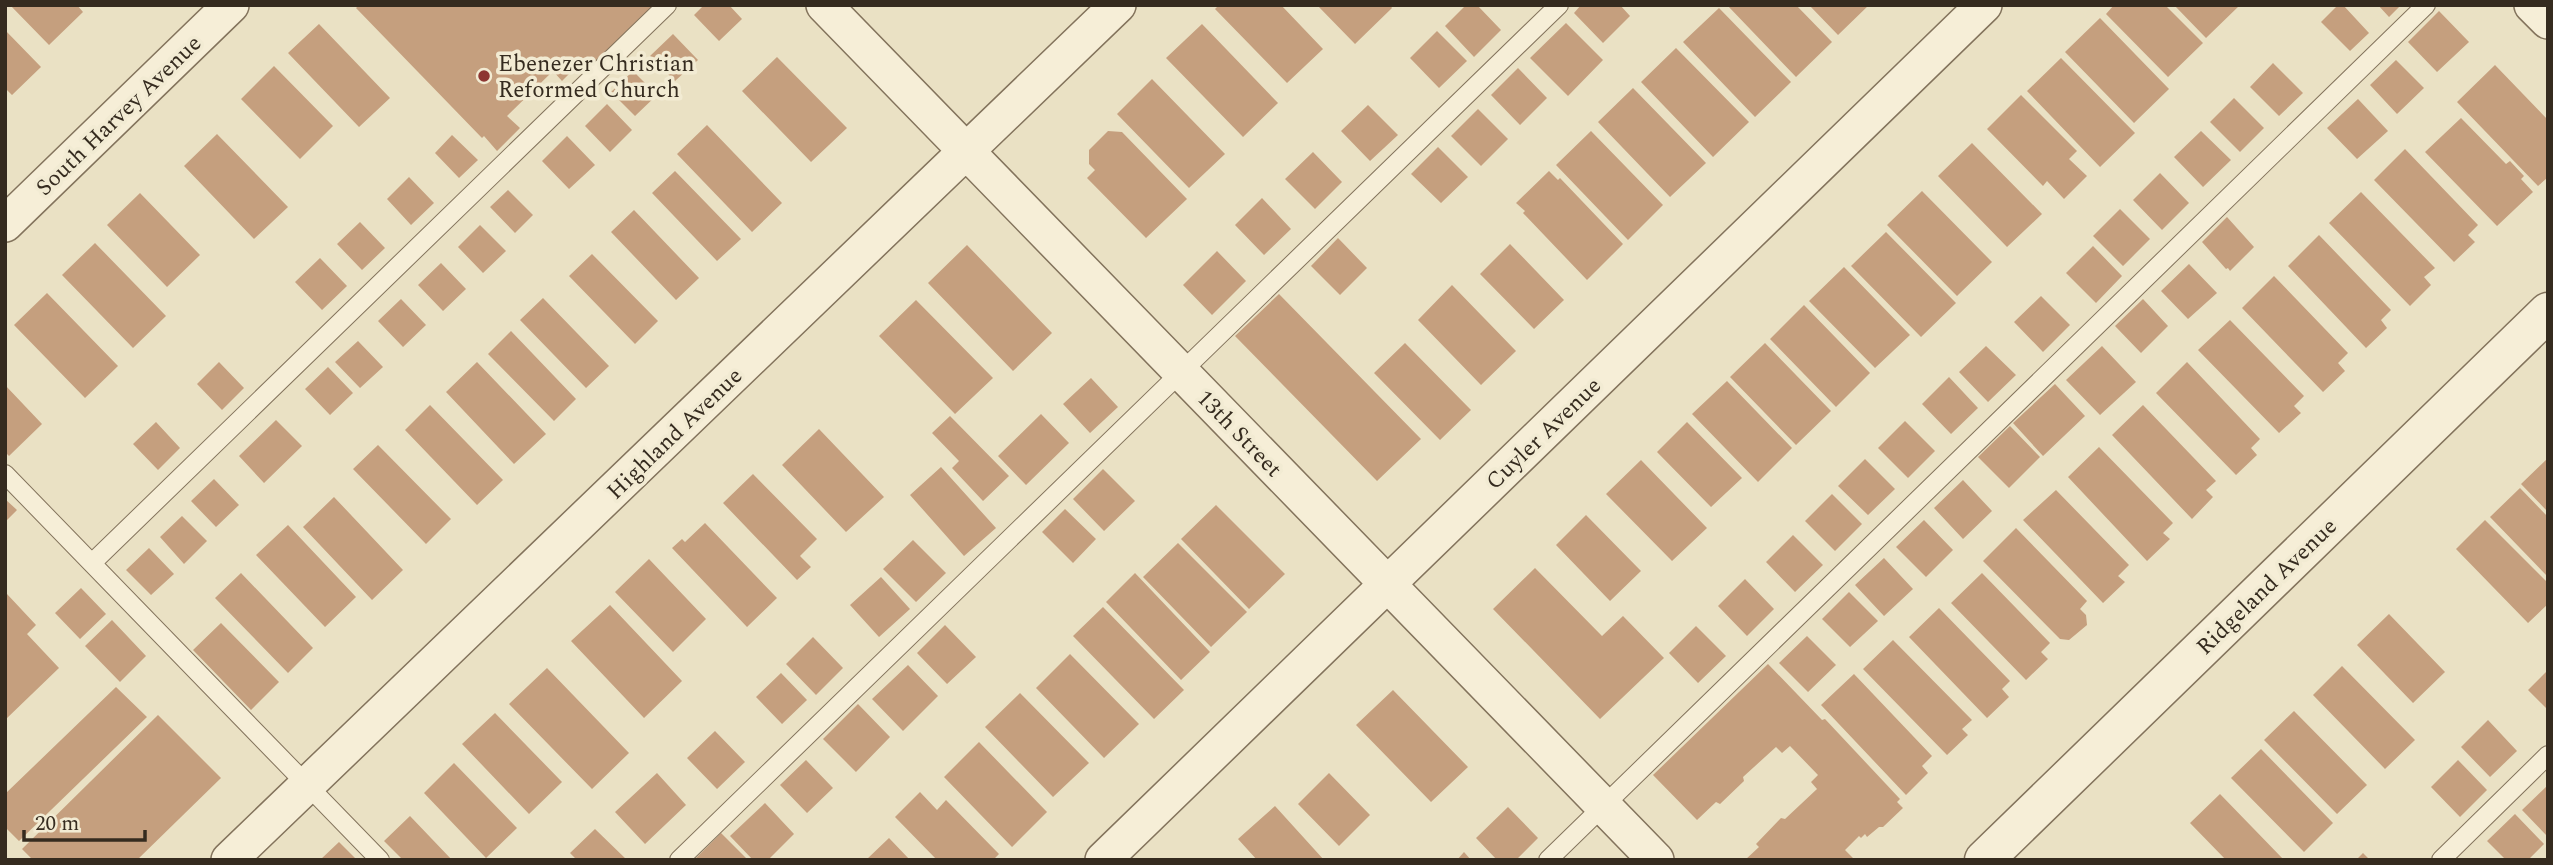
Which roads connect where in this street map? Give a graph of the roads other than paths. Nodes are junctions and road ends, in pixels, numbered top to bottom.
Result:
1 (231, 5) edge
2 (667, 5) edge
3 (824, 5) edge
4 (1118, 5) edge
5 (1559, 5) edge
6 (1984, 5) edge
7 (2426, 5) edge
8 (2532, 5) edge
9 (2548, 22) edge
10 (967, 152) junction
11 (5, 224) edge
12 (2548, 312) edge
13 (1180, 371) junction
14 (5, 474) edge
15 (92, 563) junction
16 (1387, 584) junction
17 (2548, 755) edge
18 (307, 785) junction
19 (1604, 806) junction
20 (229, 860) edge
21 (380, 860) edge
22 (679, 860) edge
23 (1103, 860) edge
24 (1549, 860) edge
25 (1656, 860) edge
26 (1984, 860) edge
27 (2441, 860) edge

1 - 11 street, South Harvey Avenue
2 - 15 lane
3 - 10 street, 13th Street
4 - 10 street, Highland Avenue
5 - 13 lane
6 - 16 street, Cuyler Avenue
7 - 19 lane
8 - 9 street
10 - 13 street, 13th Street
10 - 18 street, Highland Avenue
12 - 26 street, Ridgeland Avenue
13 - 16 street, 13th Street
13 - 22 lane
14 - 15 lane
15 - 18 lane
16 - 19 street, 13th Street
16 - 23 street, Cuyler Avenue
17 - 27 lane
18 - 20 street, Highland Avenue
18 - 21 lane
19 - 24 lane
19 - 25 street, 13th Street

